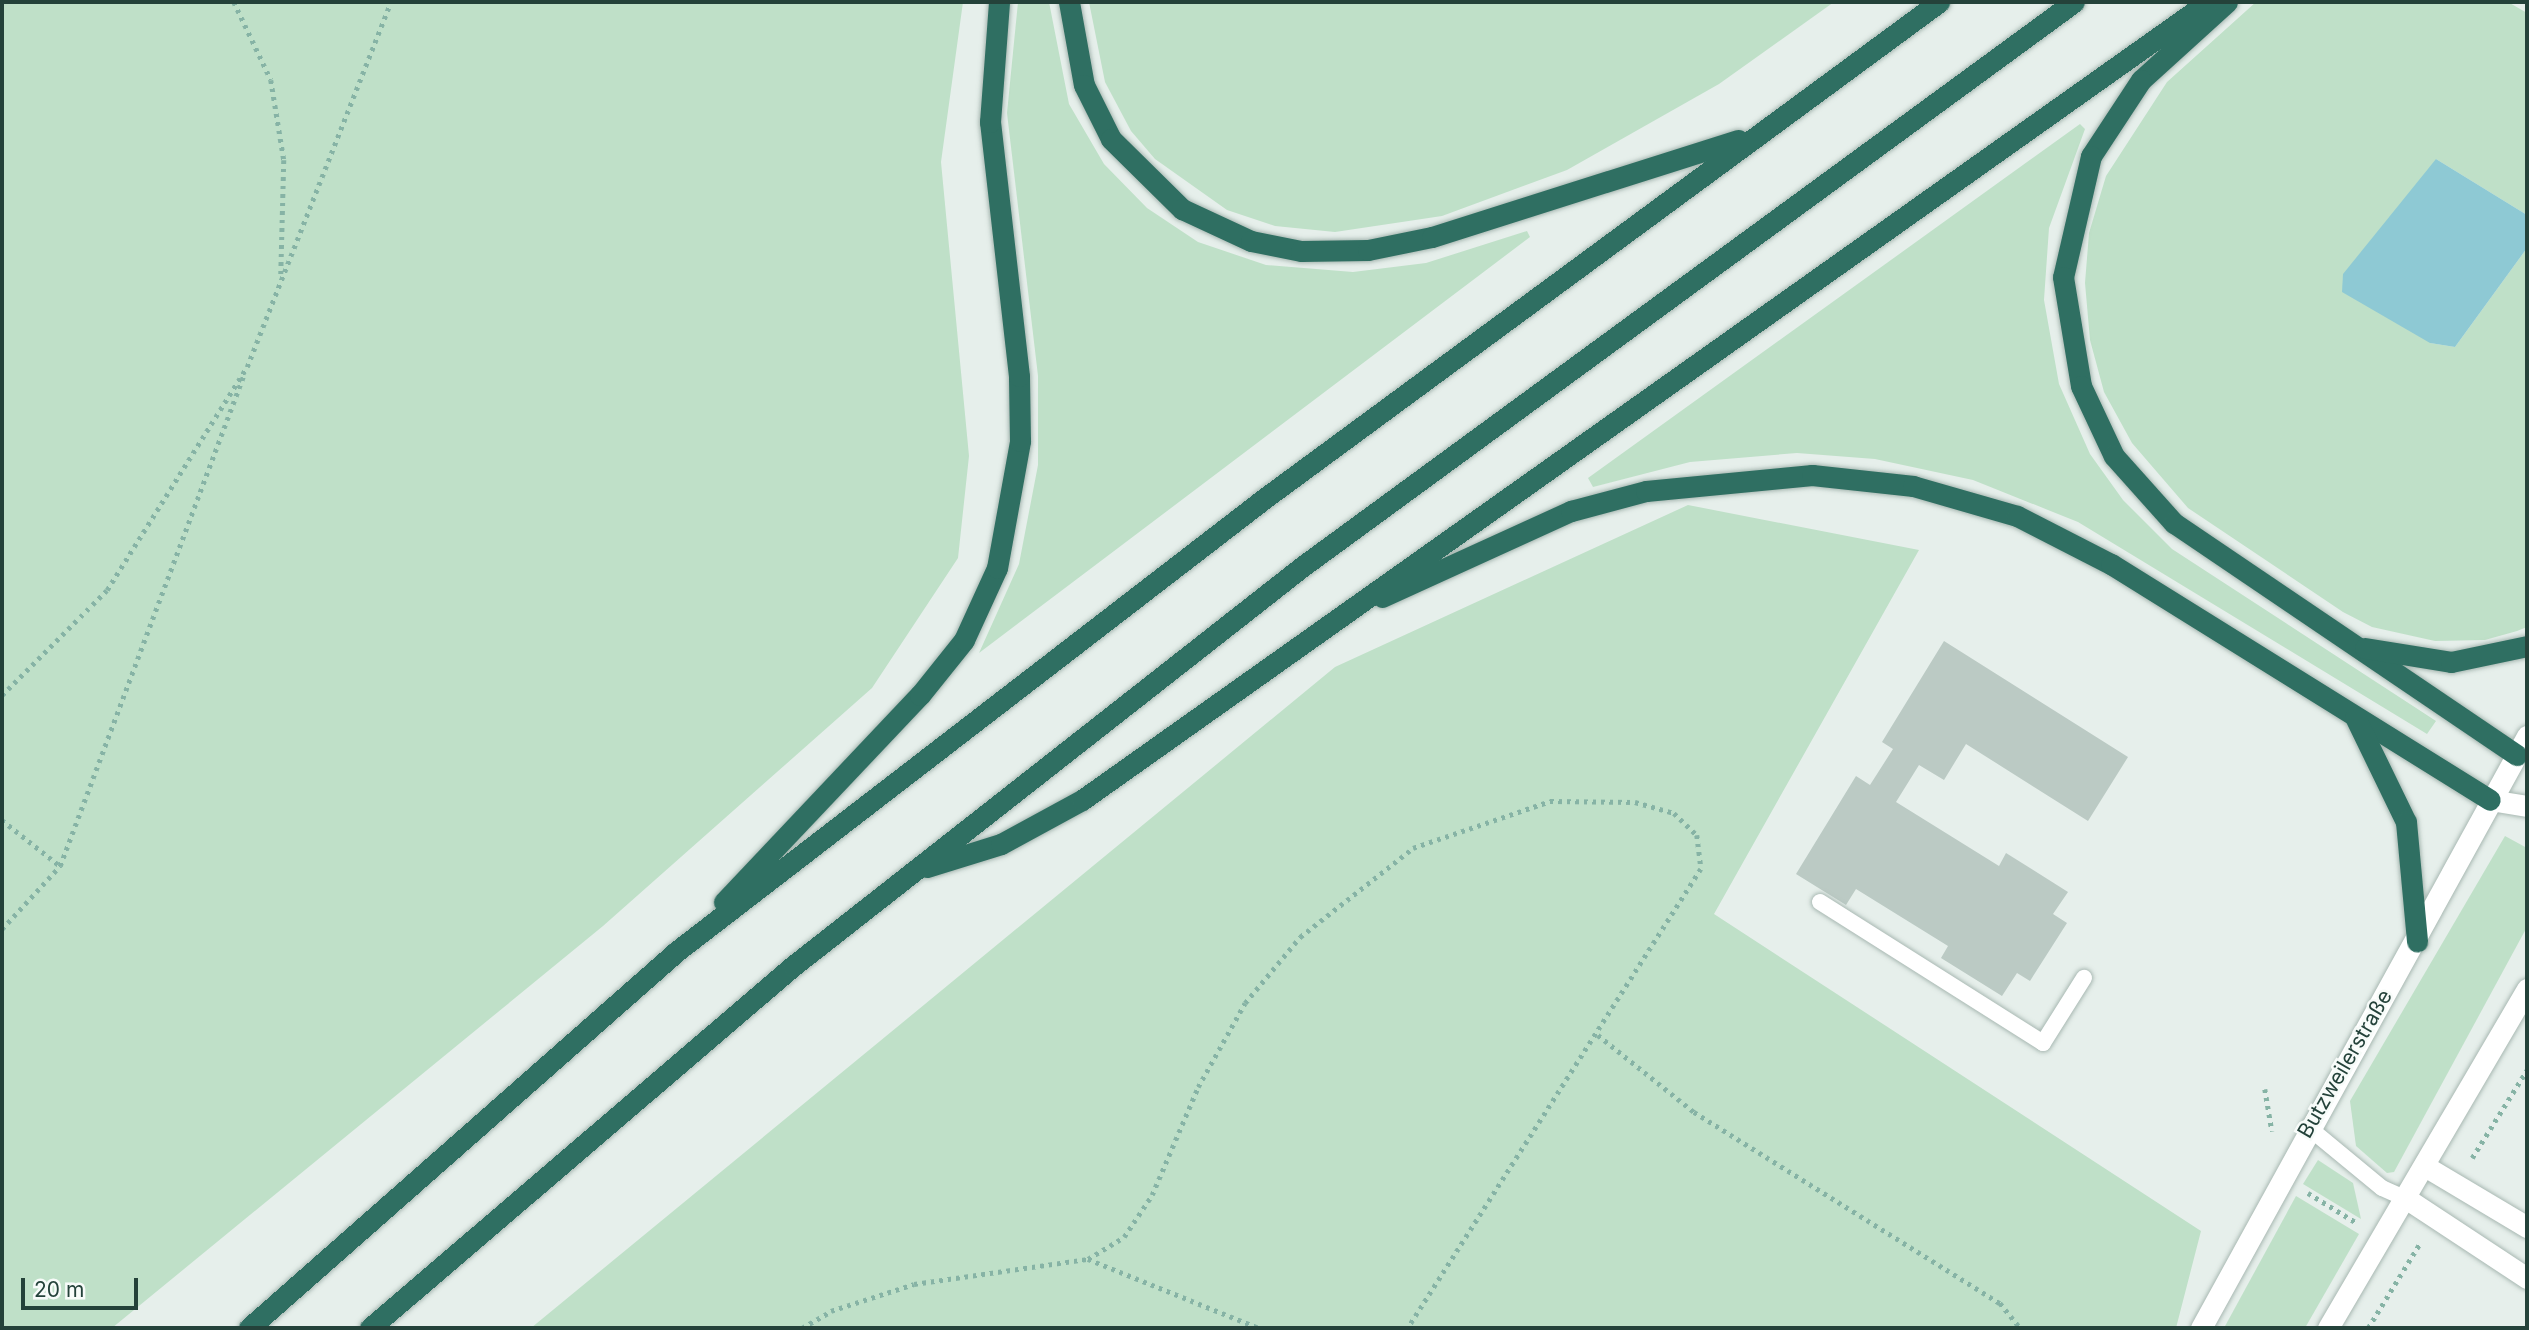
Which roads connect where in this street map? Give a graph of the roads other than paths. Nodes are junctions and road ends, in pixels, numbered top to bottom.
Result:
1 (999, 2) edge
2 (1069, 2) edge
3 (1939, 2) edge
4 (2074, 2) edge
5 (2208, 2) edge
6 (2227, 2) edge
7 (1757, 134) junction
8 (1335, 618) junction
9 (2349, 643) junction
10 (2527, 646) edge
11 (2353, 712) junction
12 (2527, 736) edge
13 (2522, 761) edge
14 (2490, 800) junction
15 (2527, 806) edge
16 (912, 872) junction
17 (1820, 902) dead end
18 (2417, 941) junction
19 (677, 951) junction
20 (2084, 978) dead end
21 (2527, 989) edge
22 (2308, 1127) junction
23 (2428, 1168) junction
24 (2407, 1199) junction
25 (2527, 1227) edge
26 (2527, 1278) edge
27 (249, 1328) edge
28 (370, 1328) edge
29 (2201, 1328) edge
30 (2328, 1328) edge

1 - 19 highway
2 - 7 highway
3 - 7 highway
4 - 16 highway
5 - 8 highway
6 - 9 highway
7 - 19 highway
8 - 11 highway
8 - 16 highway
9 - 10 highway
9 - 13 highway
11 - 14 highway
11 - 18 highway
12 - 13 main road, Butzweilerstraße
13 - 14 main road, Butzweilerstraße
14 - 15 main road
14 - 18 main road, Butzweilerstraße
16 - 28 highway
17 - 20 lane
18 - 22 main road, Butzweilerstraße
19 - 27 highway
21 - 23 main road
22 - 24 lane
22 - 29 main road, Butzweilerstraße
23 - 24 main road
23 - 25 main road
24 - 26 main road
24 - 30 main road

